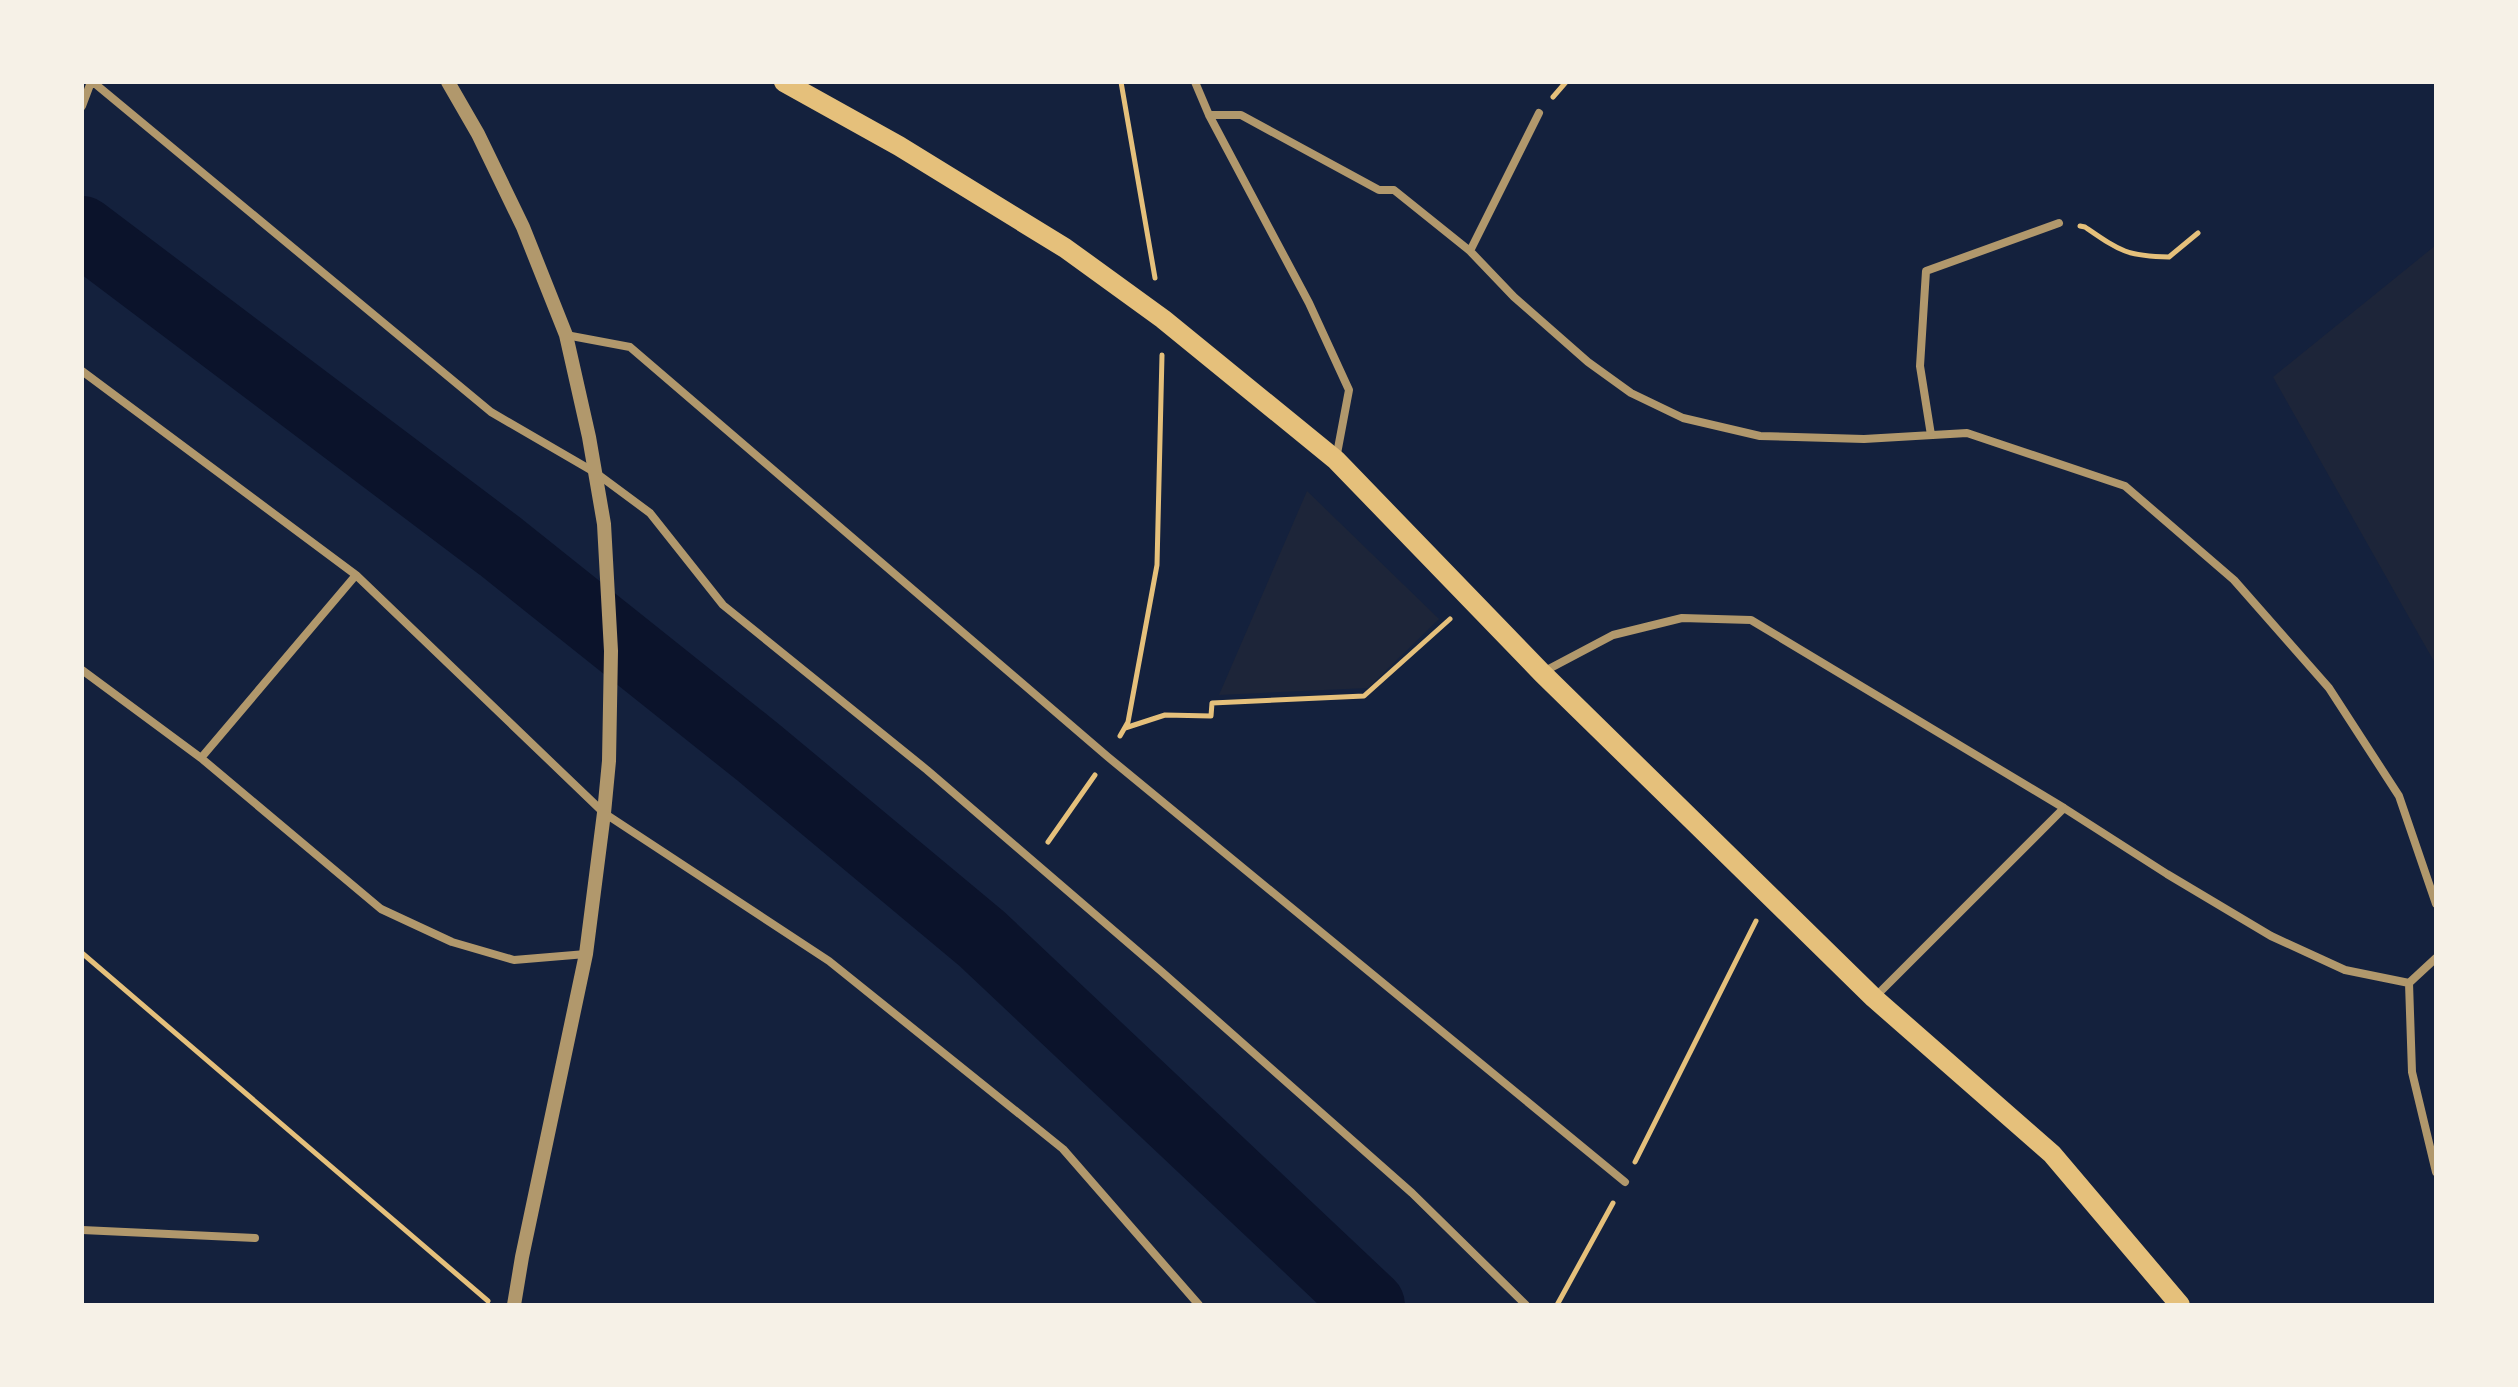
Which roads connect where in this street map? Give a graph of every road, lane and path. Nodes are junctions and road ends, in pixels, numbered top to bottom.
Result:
1 (92, 82) edge
2 (448, 82) edge
3 (784, 82) edge
4 (1121, 82) edge
5 (1195, 82) edge
6 (82, 106) edge
7 (1539, 113) dead end
8 (1209, 115) junction
9 (2059, 223) joint
10 (2198, 233) dead end
11 (1470, 251) junction
12 (1163, 319) junction
13 (566, 335) junction
14 (82, 371) edge
15 (1931, 435) junction
16 (1336, 460) junction
17 (596, 473) junction
18 (356, 575) junction
19 (1471, 599) junction
20 (82, 670) edge
21 (1542, 673) junction
22 (1125, 728) junction
23 (1108, 757) junction
24 (201, 758) junction
25 (2064, 808) junction
26 (604, 813) junction
27 (1034, 863) junction
28 (1769, 895) junction
29 (2436, 904) edge
30 (82, 953) edge
31 (586, 954) junction
32 (2436, 958) edge
33 (2409, 983) junction
34 (1874, 998) junction
35 (2436, 1172) edge
36 (1625, 1182) junction
37 (82, 1230) edge
38 (255, 1238) dead end
39 (492, 1305) edge
40 (514, 1305) edge
41 (1199, 1305) edge
42 (1526, 1305) edge
43 (1557, 1305) edge
44 (2180, 1305) edge

1 - 6 street
1 - 17 street
2 - 13 street
3 - 12 main road
4 - 12 path
5 - 8 street
7 - 11 street
8 - 11 street
8 - 16 street
9 - 10 path
9 - 15 street
11 - 15 street
12 - 16 main road
12 - 22 path
13 - 17 street
13 - 23 street
14 - 18 street
15 - 29 street
16 - 19 main road
17 - 26 street
17 - 27 street
18 - 24 street
18 - 26 street
19 - 21 main road
19 - 22 path
20 - 24 street
21 - 25 street
21 - 28 main road
22 - 23 path
23 - 27 path
23 - 36 street
24 - 31 street
25 - 33 street
25 - 34 street
26 - 31 street
26 - 41 street
27 - 42 street
28 - 34 main road
28 - 36 path
30 - 39 path
31 - 40 street
32 - 33 street
33 - 35 street
34 - 44 main road
36 - 43 path
37 - 38 street

